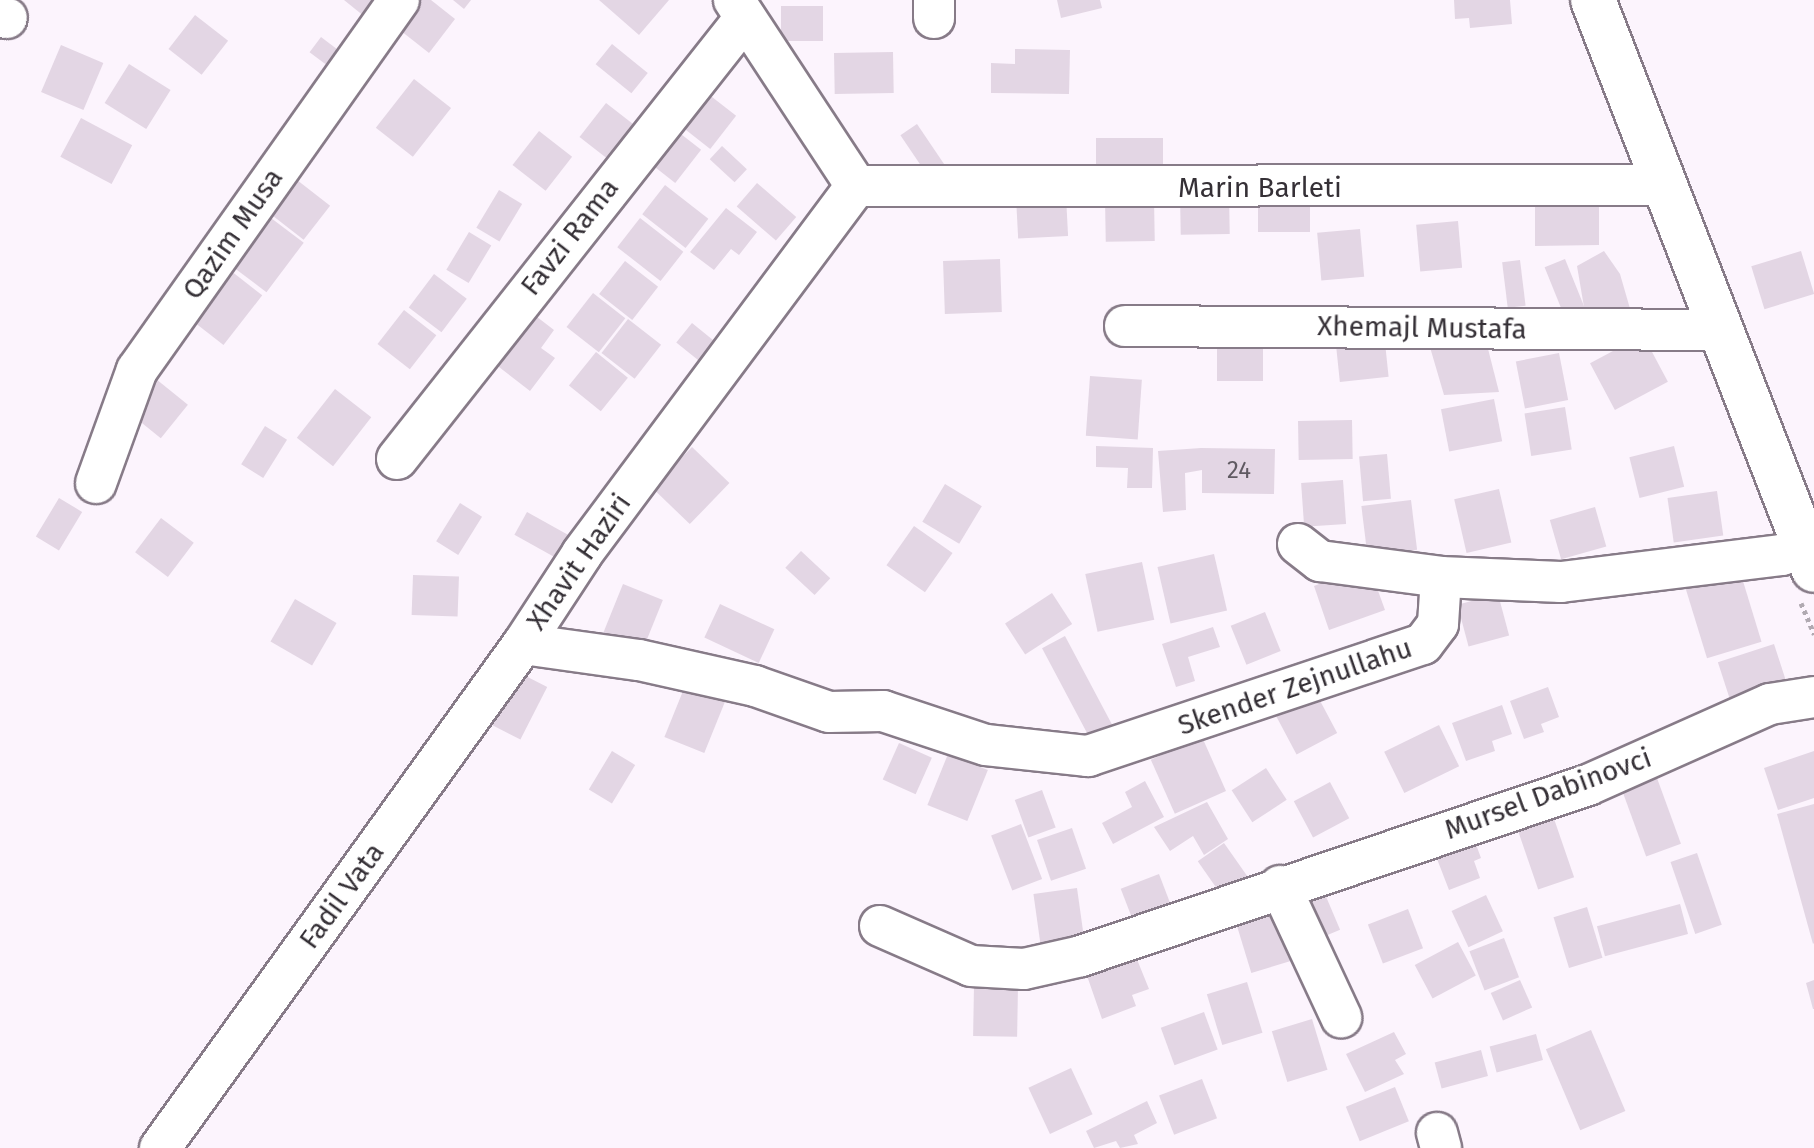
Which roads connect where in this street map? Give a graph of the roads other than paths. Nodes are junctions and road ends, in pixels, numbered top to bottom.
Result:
1 (399, 0) edge
2 (1593, 0) edge
3 (739, 9) edge
4 (1664, 185) junction
5 (856, 186) junction
6 (1125, 326) dead end
7 (1720, 330) junction
8 (397, 459) dead end
9 (96, 483) dead end
10 (1298, 544) dead end
11 (1809, 558) edge
12 (1441, 577) junction
13 (523, 644) junction
14 (1814, 697) edge
15 (883, 711) joint
16 (1280, 886) junction
17 (880, 926) dead end
18 (1341, 1017) dead end
19 (160, 1148) edge

1 - 9 street, Qazim Musa
2 - 4 main road
3 - 5 street
3 - 8 street, Favzi Rama
4 - 5 street, Marin Barleti
4 - 7 main road
5 - 13 street, Xhavit Haziri
6 - 7 street, Xhemajl Mustafa
7 - 11 main road
10 - 12 street
11 - 12 street
12 - 15 street, Skender Zejnullahu
13 - 15 street, Xhavit Haziri
13 - 19 street, Fadil Vata
14 - 16 street, Mursel Dabinovci
16 - 17 street, Mursel Dabinovci
16 - 18 street

